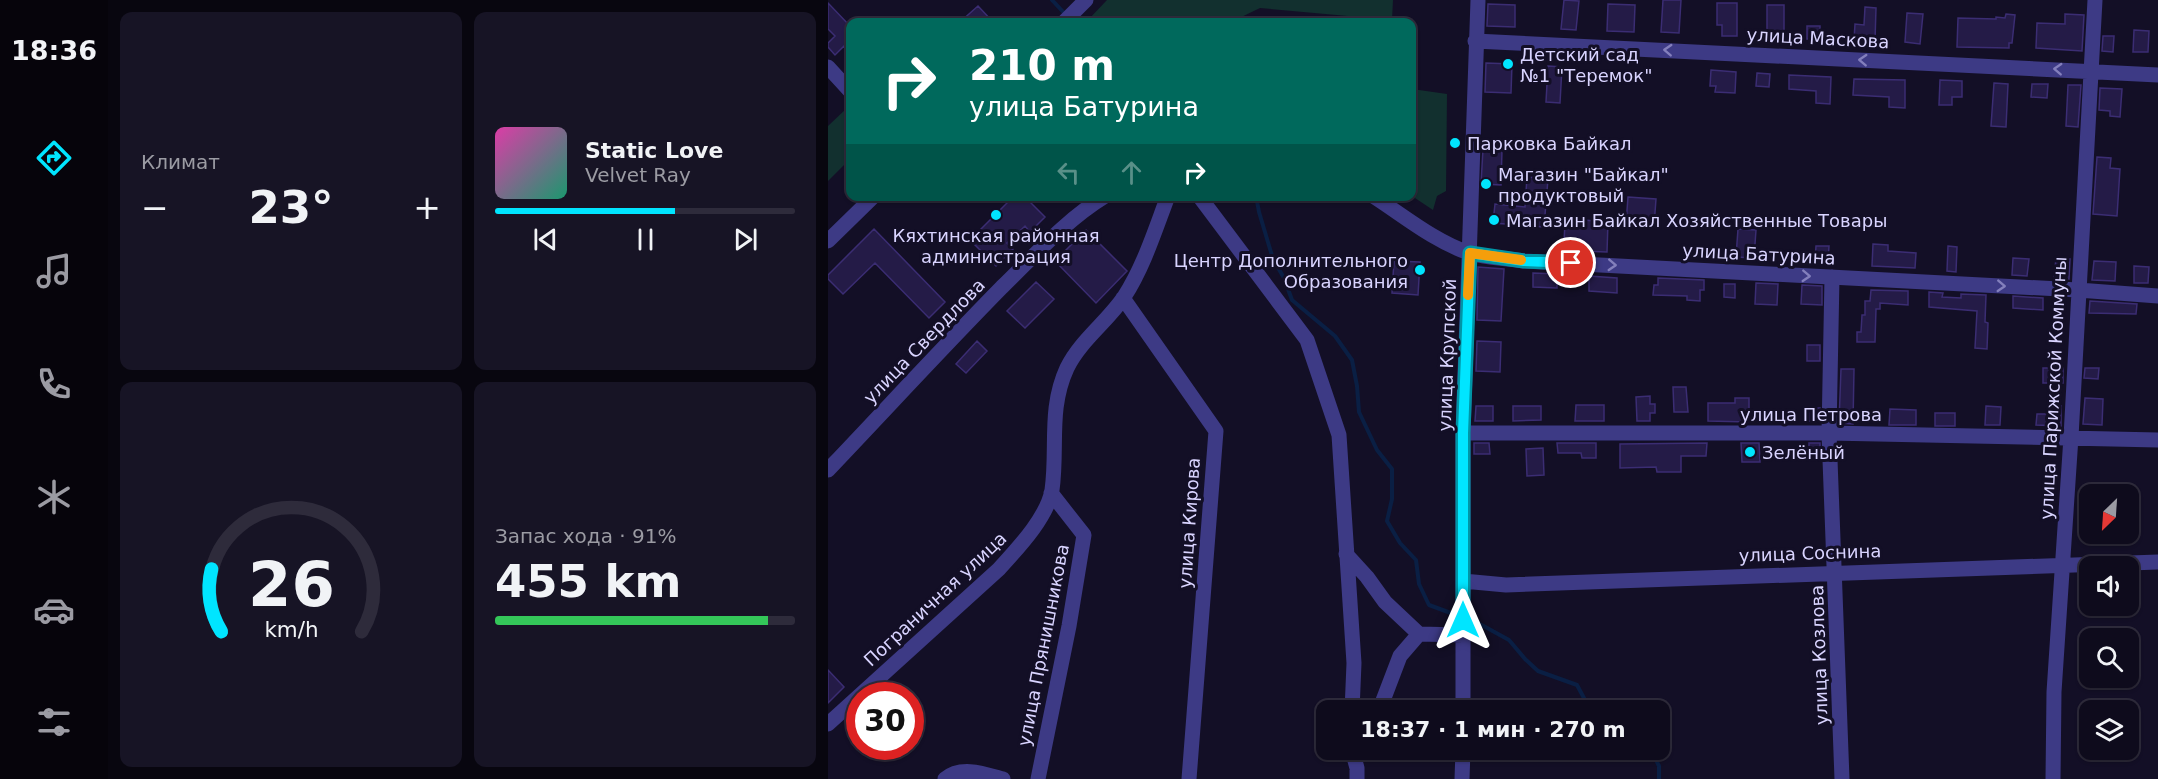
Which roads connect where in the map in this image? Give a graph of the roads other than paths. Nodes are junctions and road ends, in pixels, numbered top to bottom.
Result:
1 (1478, 0) edge
2 (2095, 0) edge
3 (1082, 4) edge
4 (1068, 18) edge
5 (1475, 41) junction
6 (828, 67) edge
7 (2090, 71) junction
8 (2158, 75) edge
9 (846, 87) edge
10 (869, 201) edge
11 (1097, 201) edge
12 (1166, 201) edge
13 (1203, 201) edge
14 (1381, 201) edge
15 (828, 242) edge
16 (1470, 253) junction
17 (1832, 277) junction
18 (2078, 290) junction
19 (2158, 296) edge
20 (1123, 298) junction
21 (1463, 433) junction
22 (1829, 433) junction
23 (2071, 437) junction
24 (2158, 440) edge
25 (828, 470) edge
26 (1052, 493) junction
27 (1347, 554) junction
28 (2158, 562) edge
29 (2062, 564) junction
30 (1835, 572) junction
31 (1463, 581) junction
32 (1419, 634) junction
33 (1463, 635) junction
34 (1352, 700) edge
35 (1383, 700) edge
36 (1463, 700) edge
37 (828, 724) edge
38 (1462, 760) edge
39 (945, 779) edge
40 (1003, 779) edge
41 (1038, 779) edge
42 (1189, 779) edge
43 (1462, 779) edge
44 (1842, 779) edge
45 (2052, 779) edge

1 - 5 street, улица Крупской
2 - 7 street, улица Парижской Коммуны
3 - 4 street
7 -> 5 street, улица Маскова
5 - 16 street, улица Крупской
6 - 9 street
7 - 8 street, улица Маскова
7 - 18 street, улица Парижской Коммуны
10 - 15 street
11 - 25 street, улица Свердлова
12 - 20 street, Пограничная улица
13 - 27 street
14 - 16 street, улица Батурина
16 -> 17 street, улица Батурина
16 - 21 street, улица Крупской
17 -> 18 street, улица Батурина
17 - 22 street, улица Козлова
18 - 19 street, улица Батурина
18 - 23 street, улица Парижской Коммуны
20 - 26 street, Пограничная улица
20 - 42 street, улица Кирова
21 - 22 street, улица Петрова
21 - 31 street, улица Крупской
22 - 23 street, улица Петрова
22 - 30 street, улица Козлова
23 - 24 street, улица Петрова
23 - 29 street, улица Парижской Коммуны
26 - 37 street, Пограничная улица
26 - 41 street, улица Прянишникова
27 - 32 street
27 - 34 street
28 - 29 street, улица Соснина
29 - 30 street, улица Соснина
29 - 45 street, улица Парижской Коммуны
30 - 31 street, улица Соснина
30 - 44 street, улица Козлова
31 - 33 street, улица Крупской
32 - 33 street
32 - 35 street
33 - 36 street, улица Крупской
38 - 43 street
39 - 40 street

